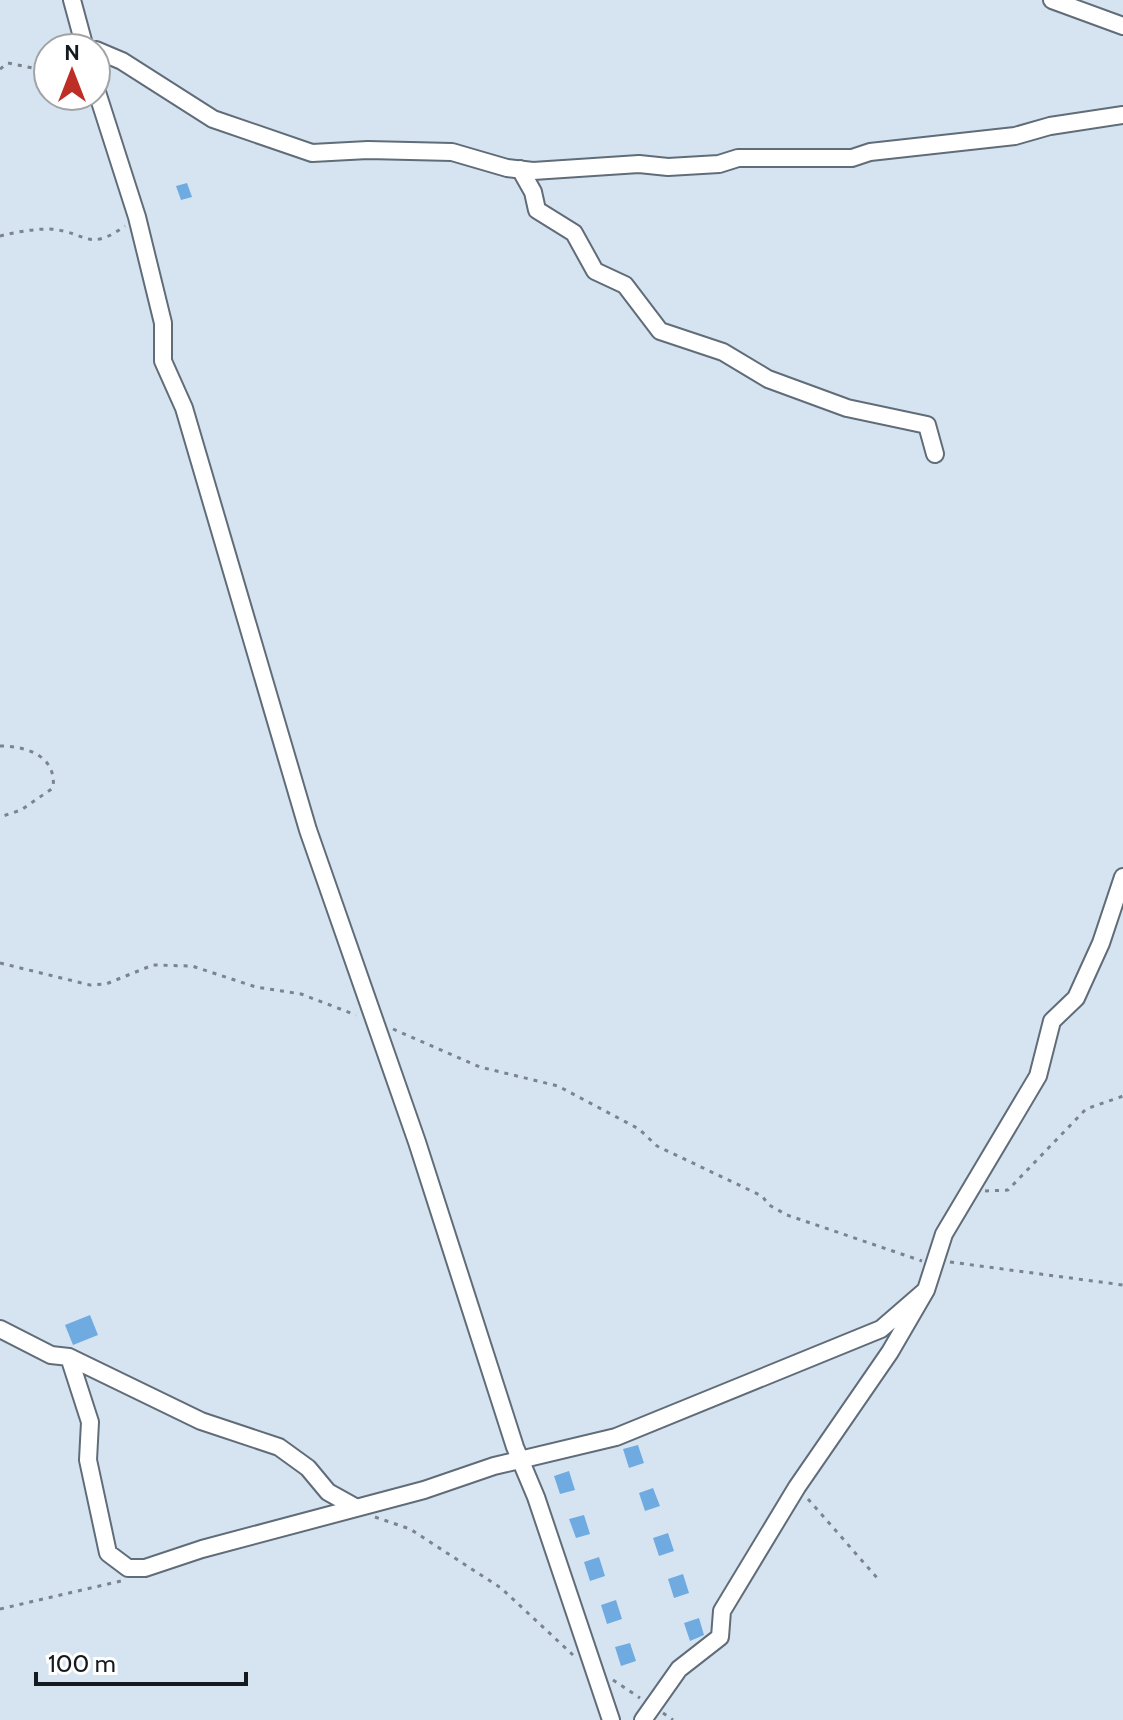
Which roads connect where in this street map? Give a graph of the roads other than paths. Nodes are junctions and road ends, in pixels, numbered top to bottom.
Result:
1 (72, 0) edge
2 (1052, 0) edge
3 (1123, 26) edge
4 (83, 32) edge
5 (112, 57) edge
6 (103, 112) edge
7 (1123, 115) edge
8 (520, 169) junction
9 (935, 454) dead end
10 (1123, 877) edge
11 (926, 1290) junction
12 (0, 1329) edge
13 (69, 1357) junction
14 (519, 1459) junction
15 (355, 1507) junction
16 (611, 1720) edge
17 (643, 1720) edge

1 - 4 street
2 - 3 street
5 - 8 street
6 - 14 street
7 - 8 street
8 - 9 street
10 - 11 street
11 - 14 street
11 - 17 street
12 - 13 street
13 - 15 street
13 - 15 street
14 - 15 street
14 - 16 street

